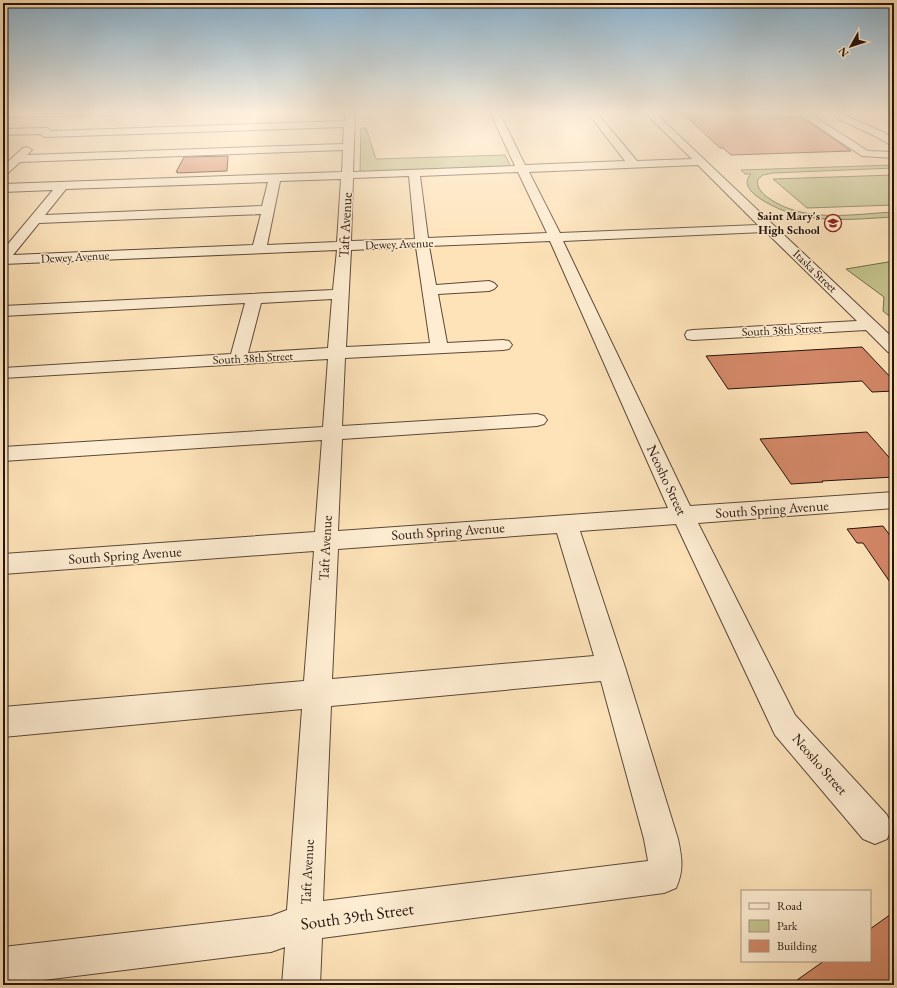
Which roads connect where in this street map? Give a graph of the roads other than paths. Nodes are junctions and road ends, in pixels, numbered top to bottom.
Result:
1 (18, 158) edge
2 (349, 158) edge
3 (517, 158) edge
4 (628, 158) edge
5 (697, 158) edge
6 (701, 162) junction
7 (634, 165) junction
8 (522, 168) junction
9 (3, 172) edge
10 (414, 173) junction
11 (348, 175) junction
12 (275, 178) junction
13 (63, 185) junction
14 (3, 188) edge
15 (267, 210) junction
16 (36, 219) junction
17 (770, 228) junction
18 (554, 237) junction
19 (422, 243) junction
20 (344, 246) junction
21 (259, 249) junction
22 (3, 260) edge
23 (489, 286) dead end
24 (430, 290) junction
25 (340, 294) junction
26 (254, 299) junction
27 (3, 311) edge
28 (871, 325) junction
29 (693, 335) dead end
30 (503, 346) dead end
31 (439, 348) junction
32 (894, 348) edge
33 (338, 353) junction
34 (238, 359) junction
35 (3, 373) edge
36 (537, 420) dead end
37 (332, 432) junction
38 (3, 454) edge
39 (894, 500) edge
40 (684, 515) junction
41 (566, 523) junction
42 (326, 540) junction
43 (3, 564) edge
44 (610, 668) junction
45 (318, 693) junction
46 (3, 722) edge
47 (875, 827) dead end
48 (304, 922) junction
49 (3, 966) edge
50 (301, 985) edge

1 - 9 street
2 - 11 street, Taft Avenue
3 - 8 street, Neosho Street
4 - 7 street
5 - 6 street, Itaska Street
6 - 7 street
6 - 17 street, Itaska Street
7 - 8 street
8 - 10 street
8 - 18 street, Neosho Street
10 - 11 street
10 - 19 street
11 - 12 street
11 - 20 street, Taft Avenue
12 - 13 street
12 - 15 street
13 - 14 street
13 - 16 street
15 - 16 street
15 - 21 street
16 - 22 street
17 - 18 street, Dewey Avenue
17 - 28 street, Itaska Street
18 - 19 street, Dewey Avenue
18 - 40 street, Neosho Street
19 - 20 street, Dewey Avenue
19 - 24 street
20 - 21 street, Dewey Avenue
20 - 25 street, Taft Avenue
21 - 22 street, Dewey Avenue
23 - 24 street
24 - 31 street
25 - 26 street
25 - 33 street, Taft Avenue
26 - 27 street
26 - 34 street
28 - 29 street, South 38th Street
28 - 32 street, Itaska Street
30 - 31 street, South 38th Street
31 - 33 street, South 38th Street
33 - 34 street, South 38th Street
33 - 37 street, Taft Avenue
34 - 35 street, South 38th Street
36 - 37 street
37 - 38 street
37 - 42 street, Taft Avenue
39 - 40 street, South Spring Avenue
40 - 41 street, South Spring Avenue
40 - 47 street, Neosho Street
41 - 42 street, South Spring Avenue
41 - 44 street
42 - 43 street, South Spring Avenue
42 - 45 street, Taft Avenue
44 - 45 street
44 - 48 street, South 39th Street
45 - 46 street
45 - 48 street, Taft Avenue
48 - 49 street, South 39th Street
48 - 50 street, Taft Avenue

